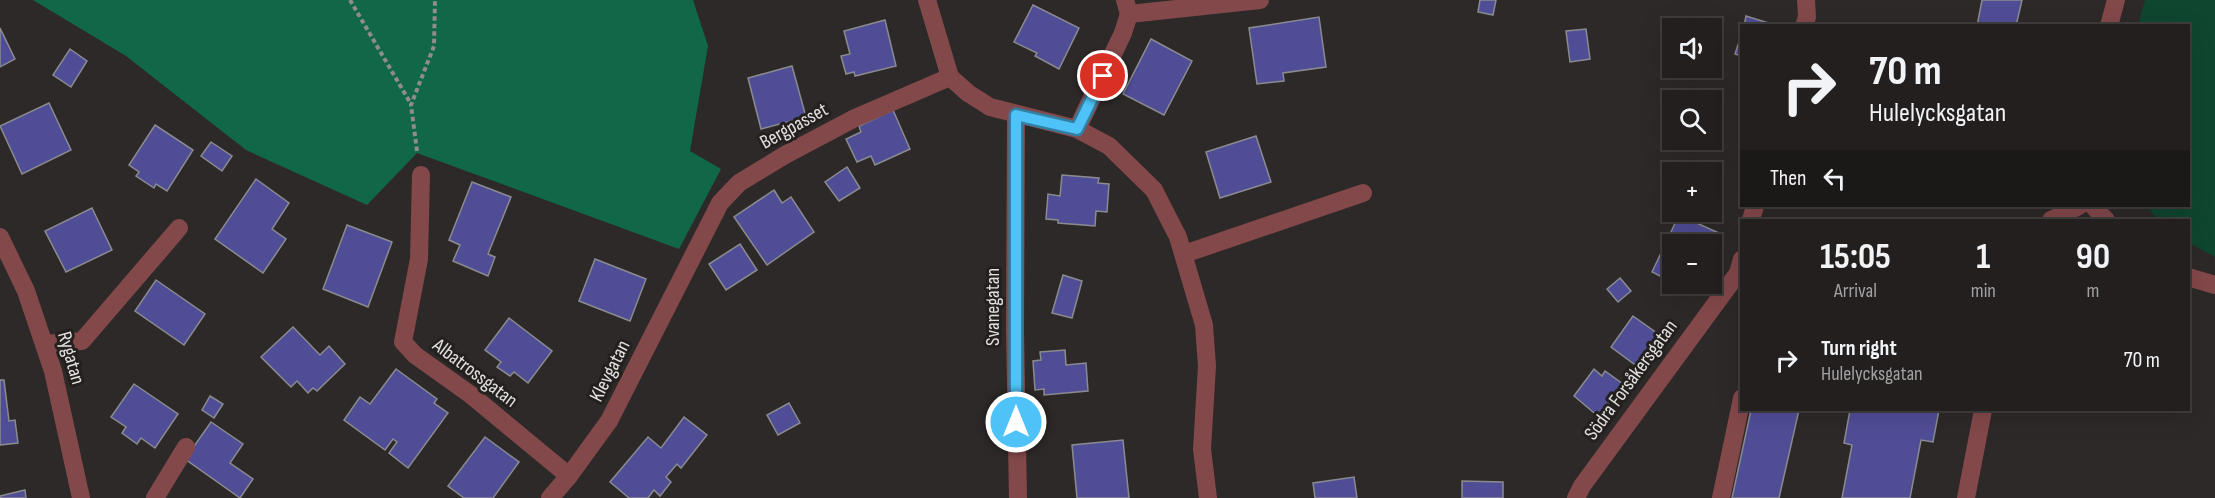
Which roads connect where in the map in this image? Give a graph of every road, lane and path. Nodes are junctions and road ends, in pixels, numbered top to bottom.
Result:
1 (350, 0) edge
2 (435, 0) edge
3 (927, 0) edge
4 (1260, 0) edge
5 (1806, 0) edge
6 (2116, 0) edge
7 (1127, 7) edge
8 (1805, 24) edge
9 (2110, 24) edge
10 (950, 77) junction
11 (411, 105) junction
12 (1016, 115) junction
13 (1077, 129) junction
14 (421, 175) joint
15 (1363, 193) dead end
16 (2077, 207) edge
17 (2094, 207) edge
18 (2053, 219) edge
19 (2105, 219) edge
20 (179, 228) dead end
21 (0, 237) edge
22 (693, 254) joint
23 (1186, 262) junction
24 (1740, 268) edge
25 (2190, 279) edge
26 (2215, 285) edge
27 (44, 344) junction
28 (1740, 408) edge
29 (1983, 411) edge
30 (186, 447) dead end
31 (569, 476) junction
32 (81, 498) edge
33 (155, 498) edge
34 (550, 498) edge
35 (1018, 498) edge
36 (1208, 498) edge
37 (1576, 498) edge
38 (1721, 498) edge
39 (1966, 498) edge

1 - 11 path
2 - 11 path
3 - 10 street
4 - 7 street
5 - 8 street
6 - 9 street
7 - 13 street
10 - 12 street
10 - 22 street, Bergpasset
11 - 14 path
12 - 13 street
12 - 35 street, Svanegatan
13 - 23 street
14 - 31 street, Albatrossgatan
15 - 23 street
16 - 18 street
17 - 19 street
20 - 27 street
21 - 27 street, Rygatan
22 - 31 street, Klevgatan
23 - 36 street
24 - 37 street, Södra Forsåkersgatan
25 - 26 street
27 - 32 street, Rygatan
28 - 38 street
29 - 39 street
30 - 33 street
31 - 34 street, Klevgatan

